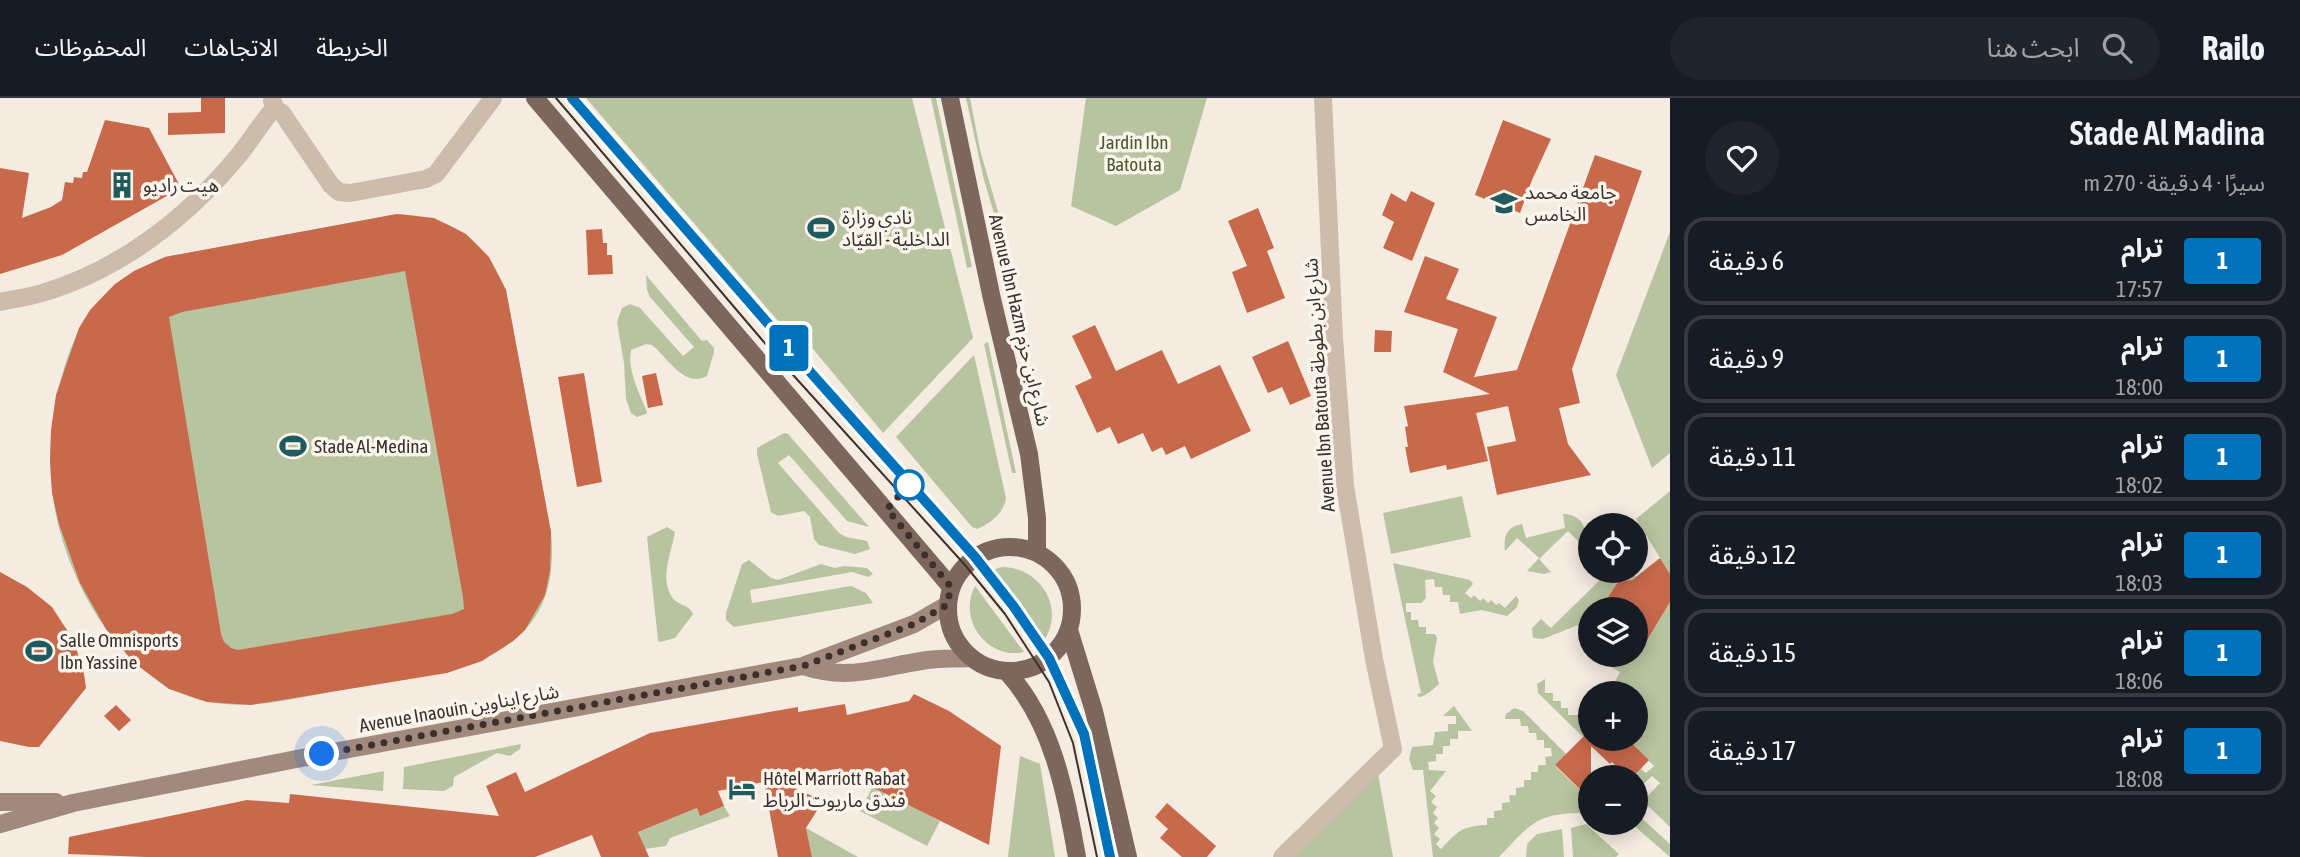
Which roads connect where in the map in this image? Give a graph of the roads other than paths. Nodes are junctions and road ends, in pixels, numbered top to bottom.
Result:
1 (493, 98) edge
2 (535, 98) edge
3 (950, 98) edge
4 (1323, 98) edge
5 (273, 104) edge
6 (0, 302) edge
7 (1037, 552) junction
8 (951, 587) junction
9 (947, 605) junction
10 (1069, 631) junction
11 (971, 658) junction
12 (803, 666) junction
13 (1007, 672) junction
14 (0, 802) edge
15 (73, 803) junction
16 (0, 824) edge
17 (1077, 857) edge
18 (1128, 857) edge
19 (1282, 857) edge

1 - 5 street
2 - 8 main road
3 - 7 main road, Avenue Ibn Hazm شارع ابن حزم
4 - 19 street, Avenue Ibn Batouta شارع ابن بطوطة
5 - 6 street
7 - 8 main road
7 - 10 main road
8 - 9 main road
9 - 11 main road
9 - 12 main road, Avenue Inaouin شارع ايناوين
10 - 13 main road
10 - 18 main road
11 - 12 main road, Avenue Inaouin شارع ايناوين
11 - 13 main road
12 - 15 main road, Avenue Inaouin شارع ايناوين
13 - 17 main road
14 - 15 main road
15 - 16 main road, Avenue Inaouin شارع ايناوين

